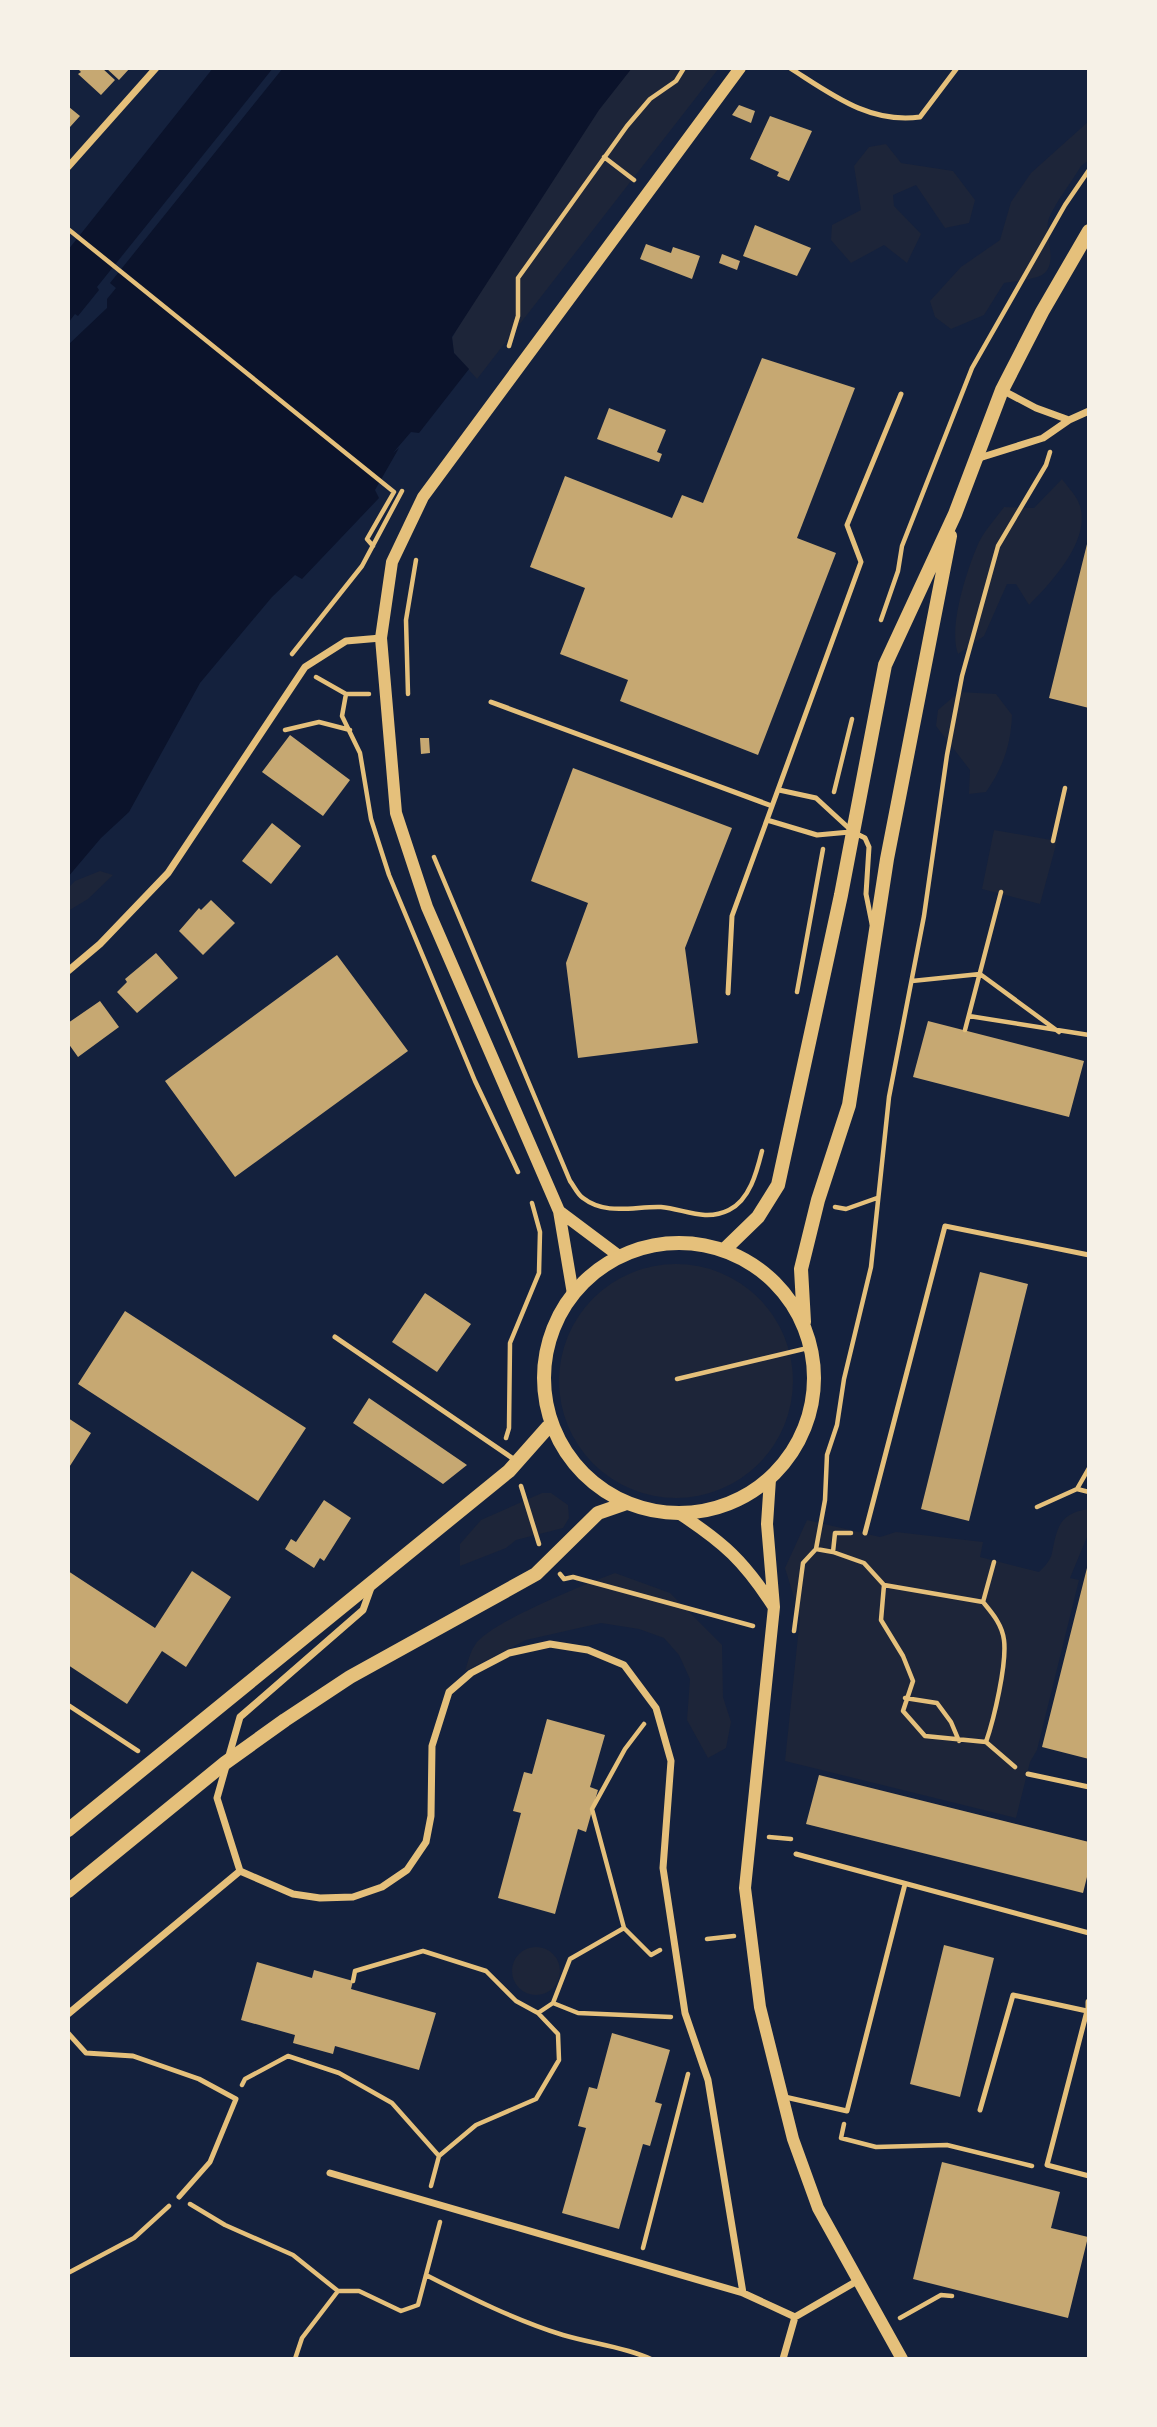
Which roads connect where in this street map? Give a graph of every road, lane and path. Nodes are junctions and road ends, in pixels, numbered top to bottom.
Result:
1 (156, 68) edge
2 (684, 68) edge
3 (740, 68) edge
4 (790, 68) edge
5 (957, 68) edge
6 (604, 158) junction
7 (68, 167) edge
8 (636, 182) dead end
9 (68, 229) edge
10 (1089, 231) edge
11 (502, 355) dead end
12 (1002, 390) junction
13 (901, 394) dead end
14 (1089, 411) edge
15 (1069, 420) junction
16 (976, 459) junction
17 (409, 481) dead end
18 (955, 514) junction
19 (373, 546) junction
20 (416, 557) dead end
21 (381, 638) junction
22 (289, 658) dead end
23 (315, 676) dead end
24 (346, 694) junction
25 (371, 694) dead end
26 (491, 702) dead end
27 (408, 703) dead end
28 (351, 730) junction
29 (253, 747) junction
30 (1065, 788) dead end
31 (779, 789) junction
32 (772, 806) junction
33 (767, 820) junction
34 (853, 832) junction
35 (1053, 841) dead end
36 (430, 848) dead end
37 (1001, 892) dead end
38 (875, 939) junction
39 (68, 971) edge
40 (979, 974) junction
41 (912, 981) junction
42 (728, 993) dead end
43 (969, 1016) junction
44 (965, 1030) dead end
45 (1059, 1032) junction
46 (1089, 1035) edge
47 (519, 1173) dead end
48 (755, 1176) dead end
49 (530, 1197) dead end
50 (877, 1198) junction
51 (835, 1207) dead end
52 (559, 1211) junction
53 (724, 1250) junction
54 (1089, 1255) edge
55 (620, 1256) junction
56 (573, 1294) junction
57 (804, 1324) junction
58 (335, 1337) dead end
59 (812, 1347) junction
60 (677, 1379) dead end
61 (548, 1427) junction
62 (501, 1450) junction
63 (518, 1462) junction
64 (1089, 1468) edge
65 (770, 1479) junction
66 (520, 1485) dead end
67 (1077, 1489) junction
68 (1089, 1492) edge
69 (624, 1504) junction
70 (1037, 1507) dead end
71 (680, 1514) junction
72 (865, 1533) joint
73 (816, 1549) junction
74 (833, 1552) junction
75 (543, 1553) dead end
76 (994, 1562) dead end
77 (564, 1579) dead end
78 (373, 1583) junction
79 (884, 1585) junction
80 (983, 1602) junction
81 (774, 1608) junction
82 (753, 1626) dead end
83 (794, 1631) dead end
84 (905, 1698) junction
85 (68, 1705) edge
86 (656, 1708) junction
87 (959, 1741) junction
88 (986, 1742) junction
89 (154, 1761) junction
90 (225, 1763) junction
91 (1028, 1774) joint
92 (1089, 1787) edge
93 (68, 1830) edge
94 (751, 1836) junction
95 (796, 1854) joint
96 (240, 1871) junction
97 (905, 1884) junction
98 (68, 1891) edge
99 (624, 1928) junction
100 (1089, 1933) edge
101 (734, 1936) dead end
102 (707, 1939) dead end
103 (666, 1947) dead end
104 (353, 1981) dead end
105 (552, 2003) junction
106 (1088, 2008) edge
107 (538, 2013) junction
108 (685, 2013) junction
109 (68, 2014) edge
110 (68, 2033) edge
111 (689, 2070) dead end
112 (783, 2097) junction
113 (236, 2099) junction
114 (980, 2110) dead end
115 (847, 2111) junction
116 (439, 2156) junction
117 (1047, 2165) junction
118 (330, 2173) dead end
119 (1089, 2176) edge
120 (179, 2197) junction
121 (427, 2201) junction
122 (444, 2206) junction
123 (639, 2263) junction
124 (68, 2273) edge
125 (426, 2275) junction
126 (857, 2281) junction
127 (338, 2291) junction
128 (743, 2293) junction
129 (952, 2296) dead end
130 (908, 2314) dead end
131 (796, 2317) junction
132 (295, 2359) edge
133 (651, 2359) edge
134 (783, 2359) edge
135 (902, 2359) edge

1 - 7 street
2 - 6 path
3 - 21 street
4 - 5 lane
6 - 8 path
6 - 11 path
9 - 19 path
10 - 12 main road
12 - 15 street
12 - 16 main road
13 - 31 lane
14 - 15 street
15 - 16 street
15 - 41 path
16 - 18 main road
17 - 19 path
18 - 34 main road
18 - 38 main road
19 - 22 path
20 - 27 path
21 - 29 street
21 - 52 street
23 - 24 path
24 - 25 path
24 - 28 path
26 - 32 lane
28 - 29 path
28 - 47 path
29 - 39 street
30 - 35 path
31 - 32 lane
31 - 34 lane
32 - 33 lane
33 - 34 lane
33 - 42 lane
34 - 38 lane
34 - 53 main road
36 - 48 path
37 - 40 path
38 - 57 main road
40 - 41 path
40 - 43 path
40 - 45 path
41 - 50 path
43 - 44 path
43 - 45 path
45 - 46 path
49 - 62 path
50 - 51 path
50 - 73 path
52 - 55 street
52 - 56 street
53 - 55 main road
53 - 57 main road
54 - 72 lane
55 - 56 main road
56 - 61 main road
57 - 59 main road
58 - 62 lane
59 - 60 path
59 - 65 main road
61 - 63 main road
61 - 69 main road
62 - 63 lane
63 - 78 main road
64 - 67 path
65 - 71 main road
65 - 81 street
66 - 75 path
67 - 68 path
67 - 70 path
69 - 71 main road
69 - 90 main road
71 - 81 street
72 - 74 path
73 - 74 path
73 - 83 path
74 - 79 path
76 - 80 path
77 - 82 path
78 - 89 main road
78 - 90 street
79 - 80 path
79 - 84 path
80 - 88 path
81 - 94 street
84 - 87 path
84 - 87 path
85 - 89 path
86 - 96 street
86 - 99 path
86 - 108 street
87 - 88 path
88 - 91 path
89 - 93 main road
90 - 96 street
90 - 98 main road
91 - 92 lane
94 - 95 path
94 - 112 street
95 - 97 lane
96 - 109 street
97 - 100 lane
97 - 115 lane
99 - 103 path
99 - 105 path
101 - 102 path
104 - 107 path
105 - 107 path
105 - 108 path
106 - 114 lane
106 - 117 lane
107 - 116 path
108 - 128 street
110 - 113 lane
111 - 123 path
112 - 115 lane
112 - 126 street
113 - 116 path
113 - 120 lane
115 - 117 path
116 - 121 path
117 - 119 lane
118 - 121 street
120 - 124 path
120 - 127 path
121 - 122 street
122 - 123 street
122 - 125 path
123 - 128 street
125 - 127 path
125 - 133 path
126 - 131 street
126 - 135 street
127 - 132 path
128 - 131 street
129 - 130 path
131 - 134 street

